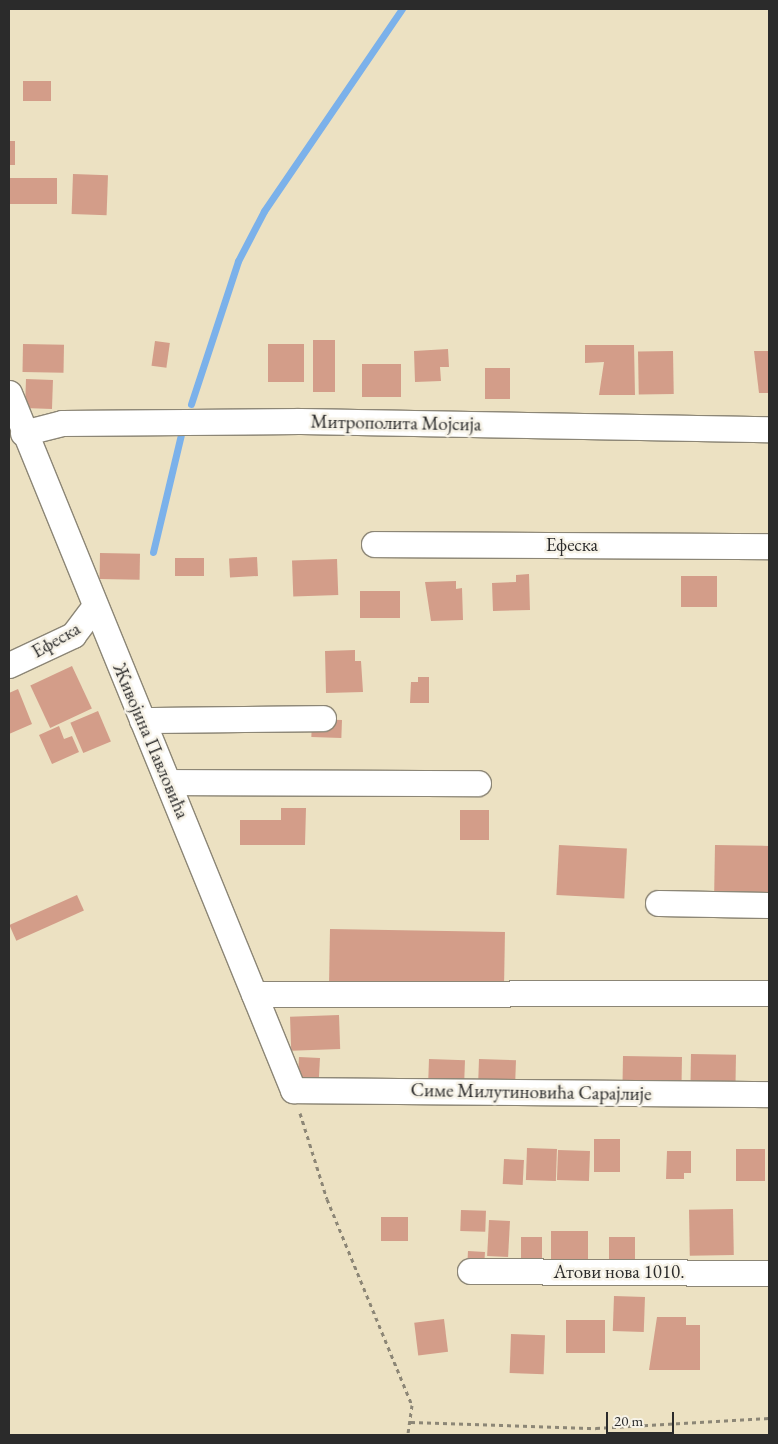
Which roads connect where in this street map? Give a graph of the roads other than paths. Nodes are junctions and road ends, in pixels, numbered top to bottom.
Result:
1 (9, 393) edge
2 (769, 429) edge
3 (23, 433) junction
4 (374, 544) dead end
5 (769, 546) edge
6 (94, 607) junction
7 (9, 665) edge
8 (323, 718) dead end
9 (142, 720) junction
10 (168, 782) junction
11 (478, 783) dead end
12 (658, 903) dead end
13 (769, 905) edge
14 (769, 993) edge
15 (254, 994) junction
16 (293, 1090) joint
17 (769, 1094) edge
18 (470, 1271) dead end
19 (769, 1273) edge

1 - 3 street, Живојина Павловића
2 - 3 street, Митрополита Мојсија
3 - 6 street, Живојина Павловића
4 - 5 street, Ефеска
6 - 7 street, Ефеска
6 - 9 street, Живојина Павловића
8 - 9 street
9 - 10 street, Живојина Павловића
10 - 11 street
10 - 15 street, Живојина Павловића
12 - 13 street
14 - 15 street
15 - 16 street, Живојина Павловића
16 - 17 street, Симе Милутиновића Сарајлије
18 - 19 street, Атови нова 1010.

